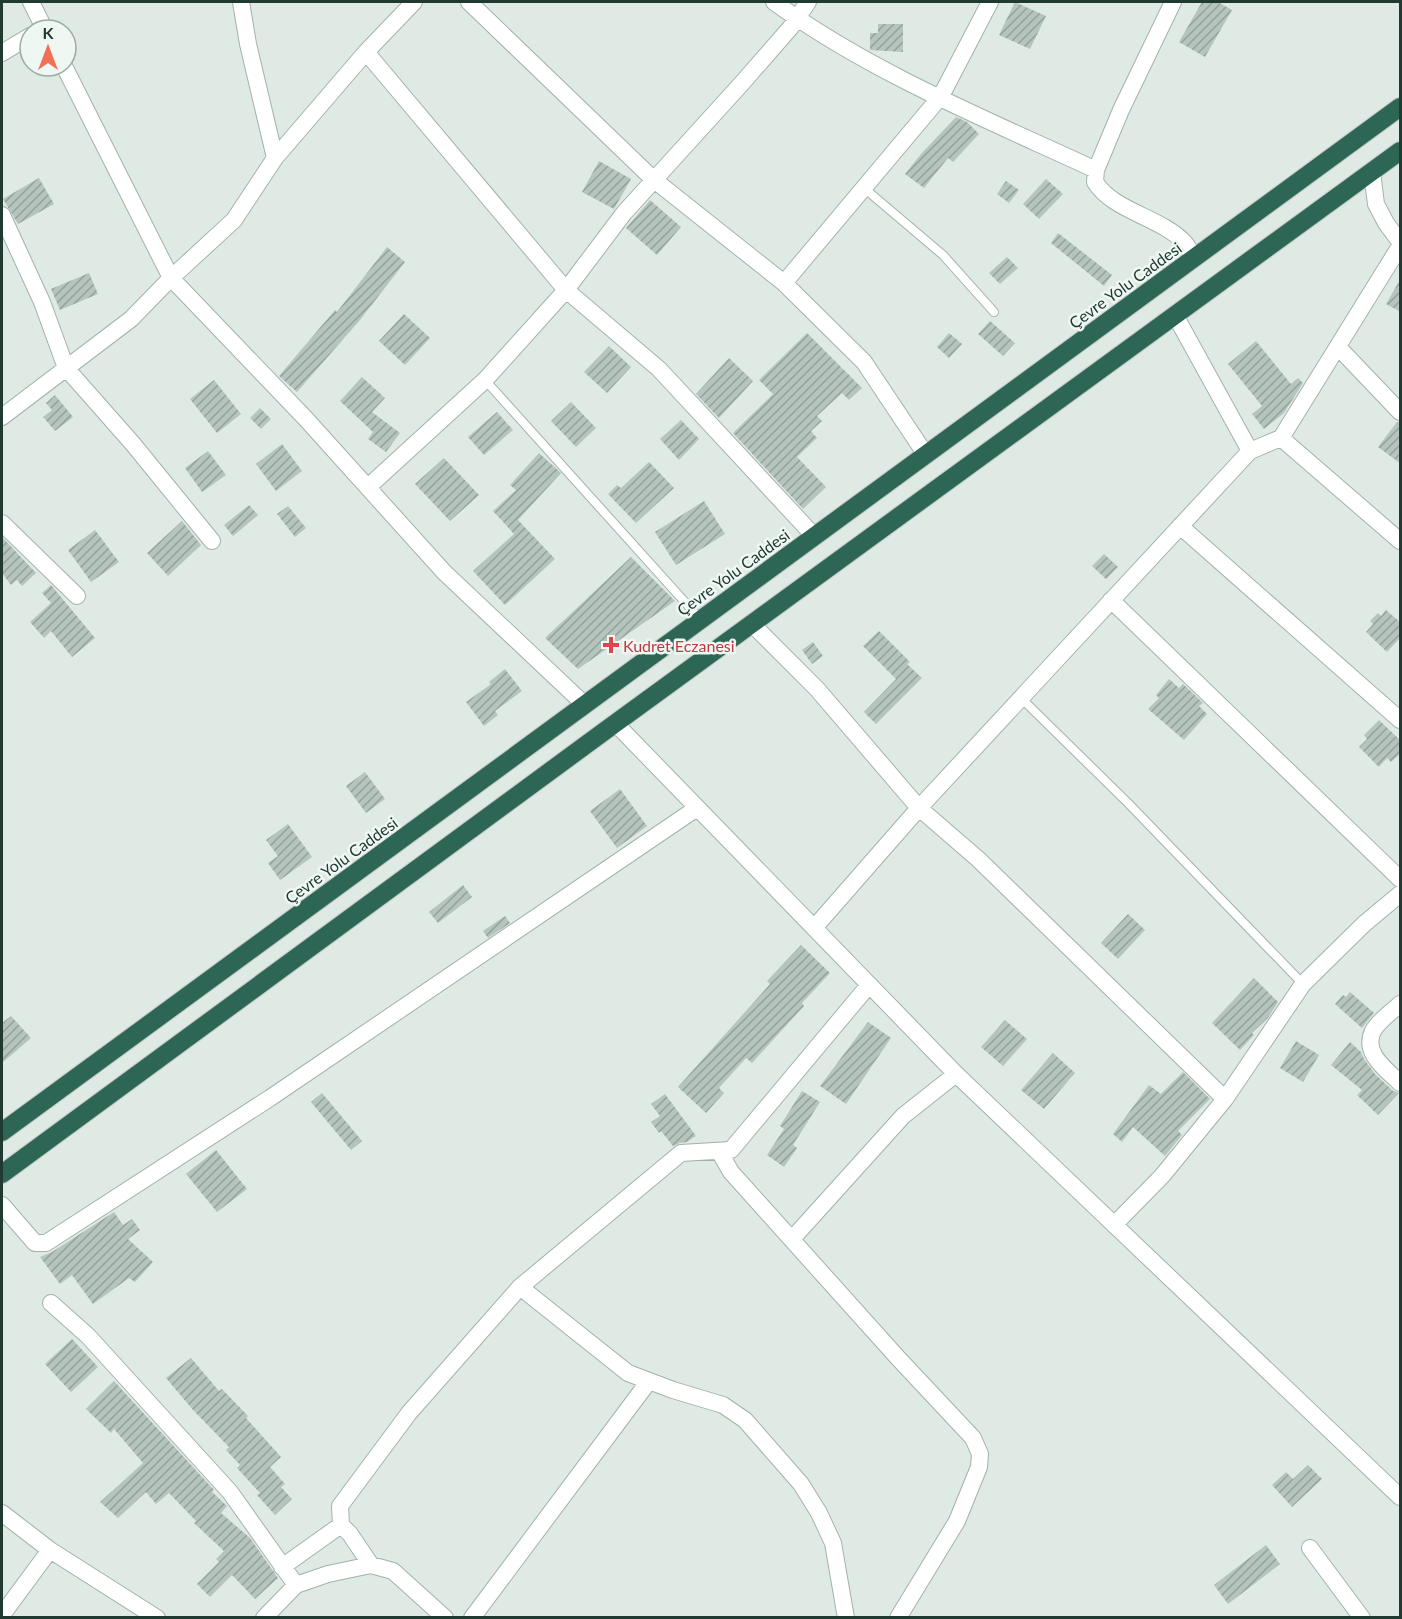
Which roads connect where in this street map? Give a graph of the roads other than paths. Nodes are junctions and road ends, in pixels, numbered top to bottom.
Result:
1 (31, 2) edge
2 (241, 2) edge
3 (414, 2) edge
4 (469, 2) edge
5 (774, 2) edge
6 (808, 2) edge
7 (990, 2) edge
8 (1173, 2) edge
9 (36, 18) edge
10 (797, 18) junction
11 (18, 44) edge
12 (366, 52) junction
13 (2, 53) edge
14 (70, 78) edge
15 (939, 97) junction
16 (1401, 107) edge
17 (1401, 151) edge
18 (274, 158) junction
19 (1095, 170) junction
20 (1372, 172) junction
21 (654, 179) junction
22 (864, 188) junction
23 (2, 214) edge
24 (1399, 239) edge
25 (1195, 258) junction
26 (171, 278) junction
27 (784, 283) junction
28 (566, 290) junction
29 (994, 312) dead end
30 (1175, 315) junction
31 (1338, 347) junction
32 (66, 368) junction
33 (485, 380) junction
34 (1401, 412) edge
35 (2, 417) edge
36 (1281, 438) junction
37 (1250, 451) junction
38 (926, 455) junction
39 (368, 487) junction
40 (2, 524) edge
41 (1180, 526) junction
42 (815, 537) junction
43 (212, 541) dead end
44 (1401, 541) edge
45 (77, 596) dead end
46 (1111, 600) junction
47 (701, 620) junction
48 (752, 624) junction
49 (1021, 698) junction
50 (585, 705) junction
51 (1401, 720) edge
52 (615, 723) junction
53 (697, 808) junction
54 (919, 808) junction
55 (1401, 879) edge
56 (1401, 894) edge
57 (814, 928) junction
58 (1303, 984) junction
59 (869, 985) junction
60 (1401, 1004) edge
61 (956, 1074) junction
62 (1401, 1083) edge
63 (1225, 1099) junction
64 (2, 1132) edge
65 (719, 1151) junction
66 (2, 1174) edge
67 (2, 1205) edge
68 (1114, 1225) junction
69 (792, 1239) junction
70 (520, 1287) junction
71 (51, 1303) dead end
72 (649, 1381) junction
73 (1401, 1497) edge
74 (2, 1513) edge
75 (341, 1525) junction
76 (1310, 1548) dead end
77 (50, 1550) junction
78 (371, 1565) junction
79 (282, 1566) junction
80 (296, 1585) junction
81 (2, 1615) edge
82 (158, 1617) edge
83 (264, 1617) edge
84 (445, 1617) edge
85 (472, 1617) edge
86 (846, 1617) edge
87 (898, 1617) edge
88 (1362, 1617) edge

1 - 9 street
2 - 18 street
3 - 12 street
4 - 21 street
5 - 10 street
6 - 10 street
7 - 15 street
8 - 19 street
10 - 15 street
10 - 21 street
11 - 13 street
12 - 18 street
12 - 28 street
14 - 26 street
15 - 19 street
15 - 22 street
16 - 25 highway, Çevre Yolu Caddesi
17 - 20 highway
18 - 26 street
19 - 25 street
20 - 24 street
20 - 30 highway
21 - 27 street
21 - 28 street
22 - 27 street
22 - 29 lane
23 - 32 street
24 - 31 street
25 - 38 highway, Çevre Yolu Caddesi
26 - 32 street
26 - 39 street
27 - 38 street
28 - 33 street
28 - 42 street
30 - 37 street
30 - 48 highway
31 - 34 street
31 - 36 street
32 - 35 street
32 - 43 street
33 - 39 street
33 - 47 lane
36 - 37 street
36 - 44 street
37 - 41 street
38 - 42 highway, Çevre Yolu Caddesi
39 - 50 street
40 - 45 street
41 - 46 street
41 - 51 street
42 - 47 highway, Çevre Yolu Caddesi
46 - 49 street
46 - 55 street
47 - 50 highway, Çevre Yolu Caddesi
48 - 52 highway
48 - 54 street
49 - 54 street
49 - 58 lane
50 - 64 highway, Çevre Yolu Caddesi
52 - 53 street
52 - 66 highway
53 - 57 street
53 - 67 street
54 - 57 street
54 - 63 street
56 - 58 street
57 - 59 street
58 - 63 street
59 - 61 street
59 - 65 street
60 - 62 street
61 - 68 street
61 - 69 street
63 - 68 street
65 - 69 street
65 - 70 street
68 - 73 street
69 - 87 street
70 - 72 street
70 - 75 street
71 - 79 street
72 - 85 street
72 - 86 street
74 - 77 street
75 - 78 street
75 - 79 street
76 - 88 street
77 - 81 street
77 - 82 street
78 - 80 street
78 - 84 street
79 - 80 street
80 - 83 street

